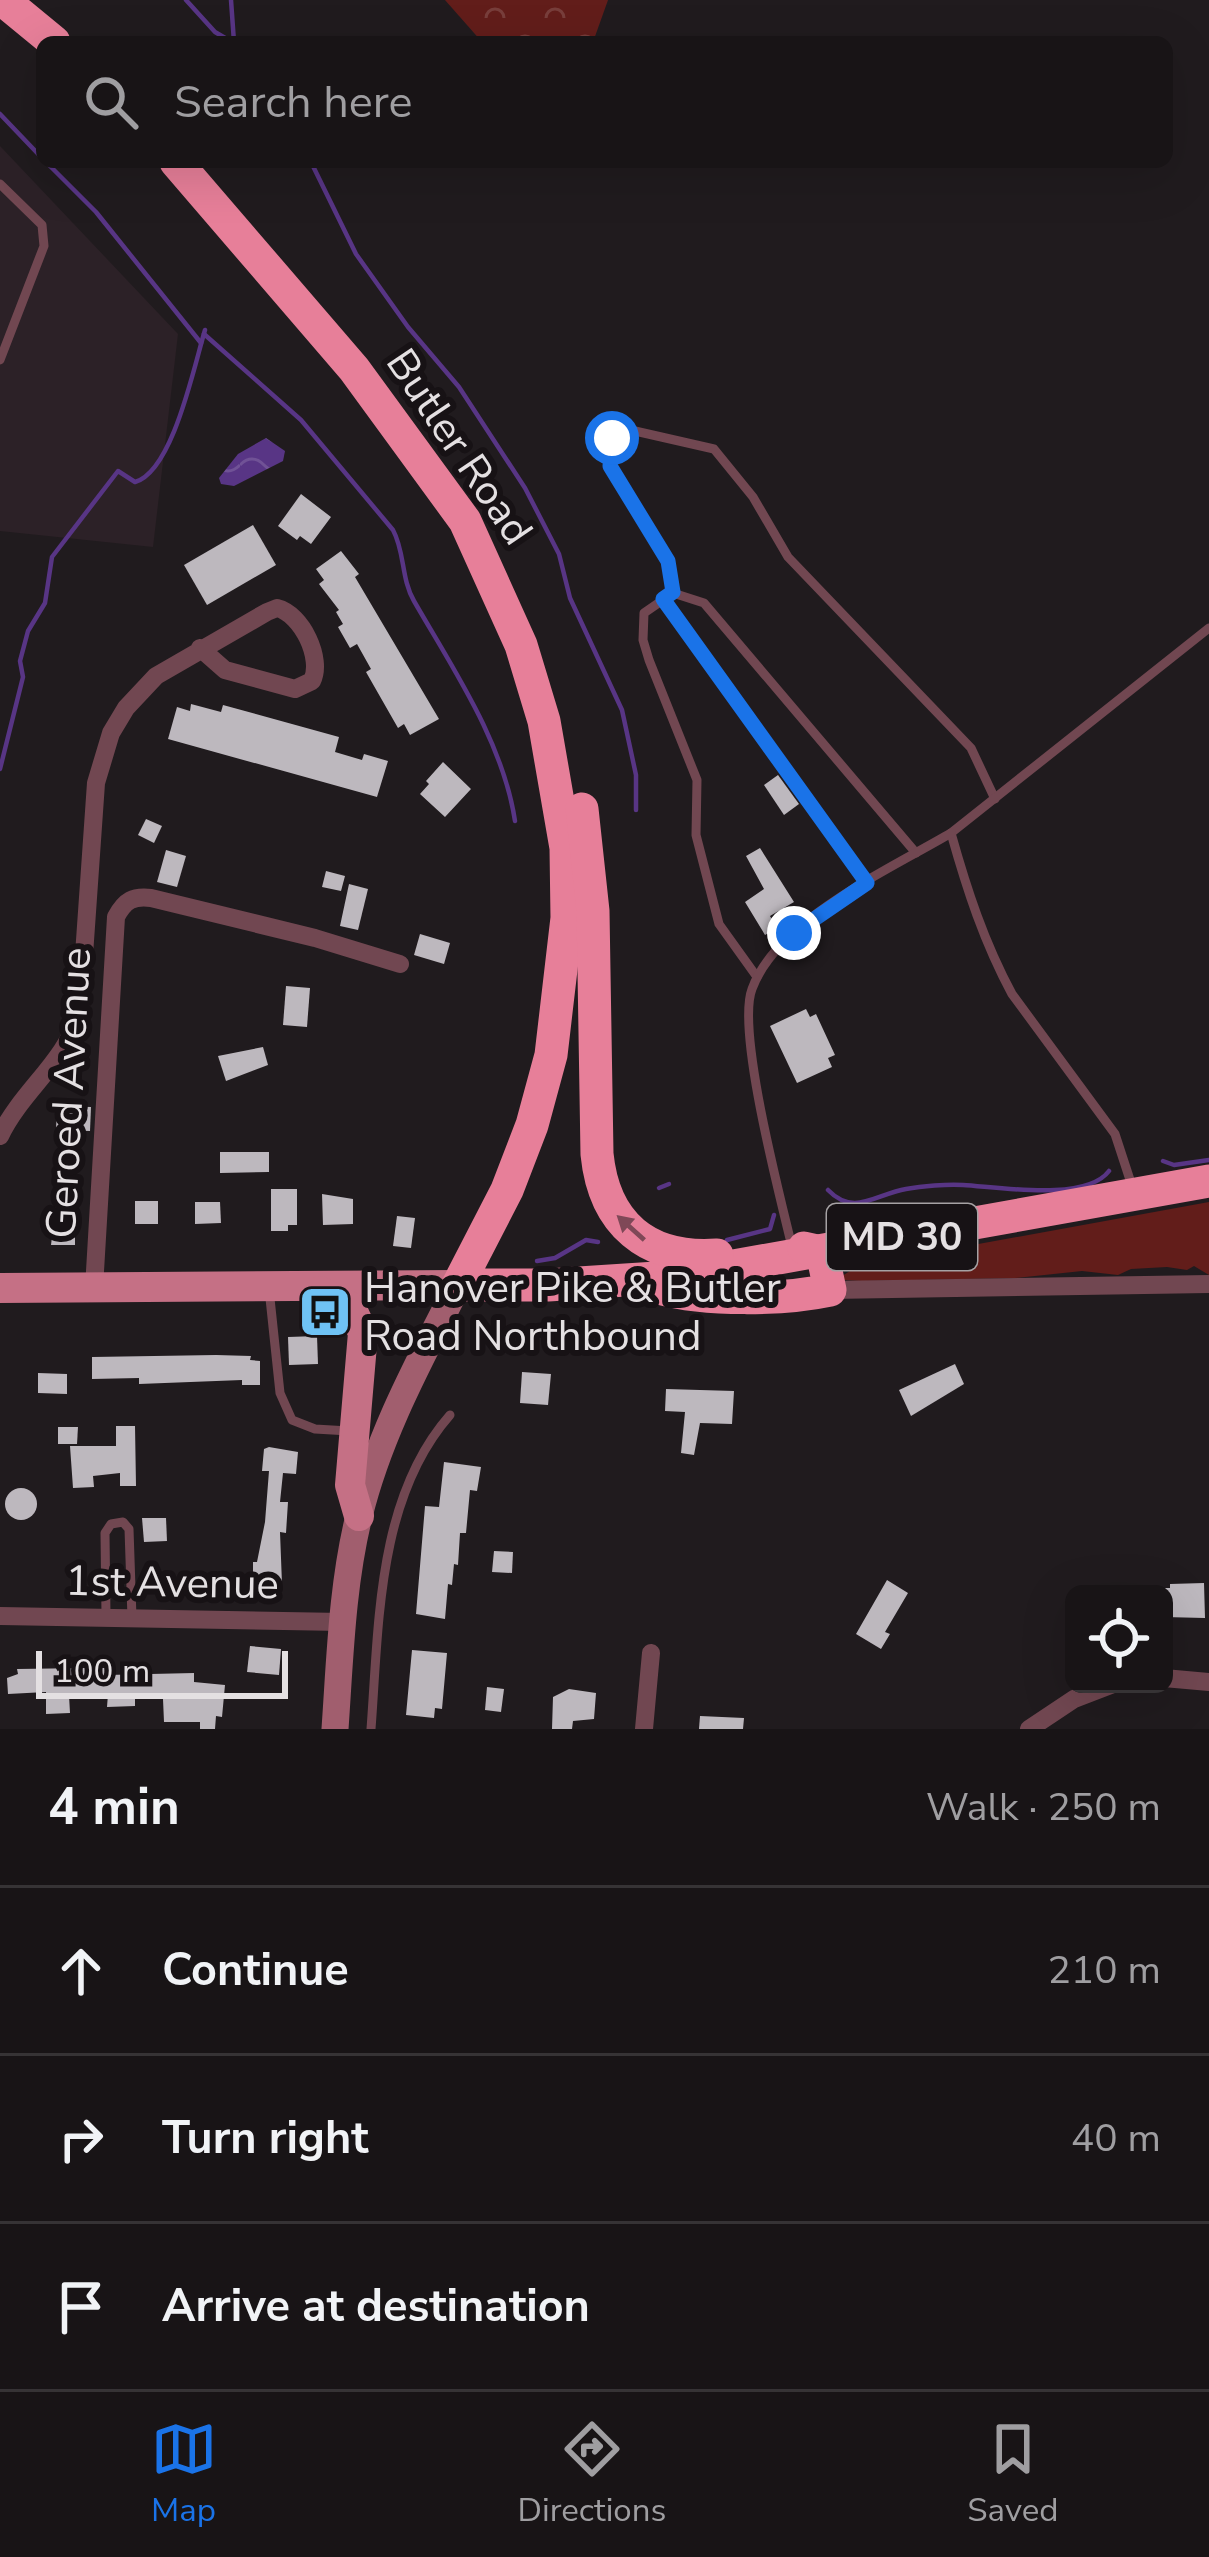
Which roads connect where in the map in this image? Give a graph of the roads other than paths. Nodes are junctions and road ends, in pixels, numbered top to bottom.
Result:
1 (3, 0) edge
2 (46, 36) edge
3 (181, 168) edge
4 (0, 184) edge
5 (0, 360) edge
6 (668, 596) junction
7 (1209, 628) edge
8 (200, 648) junction
9 (544, 721) junction
10 (995, 799) junction
11 (951, 833) junction
12 (916, 854) junction
13 (867, 883) junction
14 (400, 964) dead end
15 (757, 977) junction
16 (0, 1136) edge
17 (1209, 1181) edge
18 (1135, 1194) junction
19 (803, 1251) junction
20 (636, 1282) junction
21 (1209, 1284) edge
22 (458, 1285) junction
23 (0, 1288) edge
24 (103, 1289) junction
25 (268, 1289) junction
26 (314, 1289) junction
27 (830, 1290) junction
28 (450, 1415) dead end
29 (355, 1432) junction
30 (358, 1516) junction
31 (0, 1616) edge
32 (106, 1618) junction
33 (132, 1618) junction
34 (343, 1622) junction
35 (651, 1653) dead end
36 (1173, 1679) edge
37 (1209, 1682) edge
38 (1090, 1693) edge
39 (334, 1729) edge
40 (370, 1729) edge
41 (644, 1729) edge
42 (1029, 1729) edge

1 - 2 highway
3 - 9 highway, Butler Road
4 - 5 lane
6 - 10 lane
6 - 12 lane
6 - 13 lane
6 - 15 lane
7 - 10 lane
8 - 8 street
8 - 16 street
19 -> 9 highway
9 - 22 highway, Butler Road
10 - 11 lane
11 - 12 lane
11 - 18 lane
12 - 13 lane
13 - 15 lane
14 - 24 street, Geroed Avenue
15 - 19 lane
17 - 18 highway, MD 30
18 - 19 highway, MD 30
19 - 20 highway, MD 30
19 - 27 highway
20 - 22 highway, MD 30
20 - 27 highway
21 - 27 street
22 - 26 main road, MD 30
22 - 30 main road, Butler Road
23 - 24 main road, MD 30
24 - 25 main road, MD 30
25 - 26 main road, MD 30
25 - 29 lane
26 - 29 main road
28 - 40 lane
29 - 30 main road
30 - 34 main road, Butler Road
31 - 32 street, 1st Avenue
32 - 33 street, 1st Avenue
32 - 33 lane
33 - 34 street, 1st Avenue
34 - 39 main road, Butler Road
35 - 41 street
36 - 37 street
38 - 42 street

